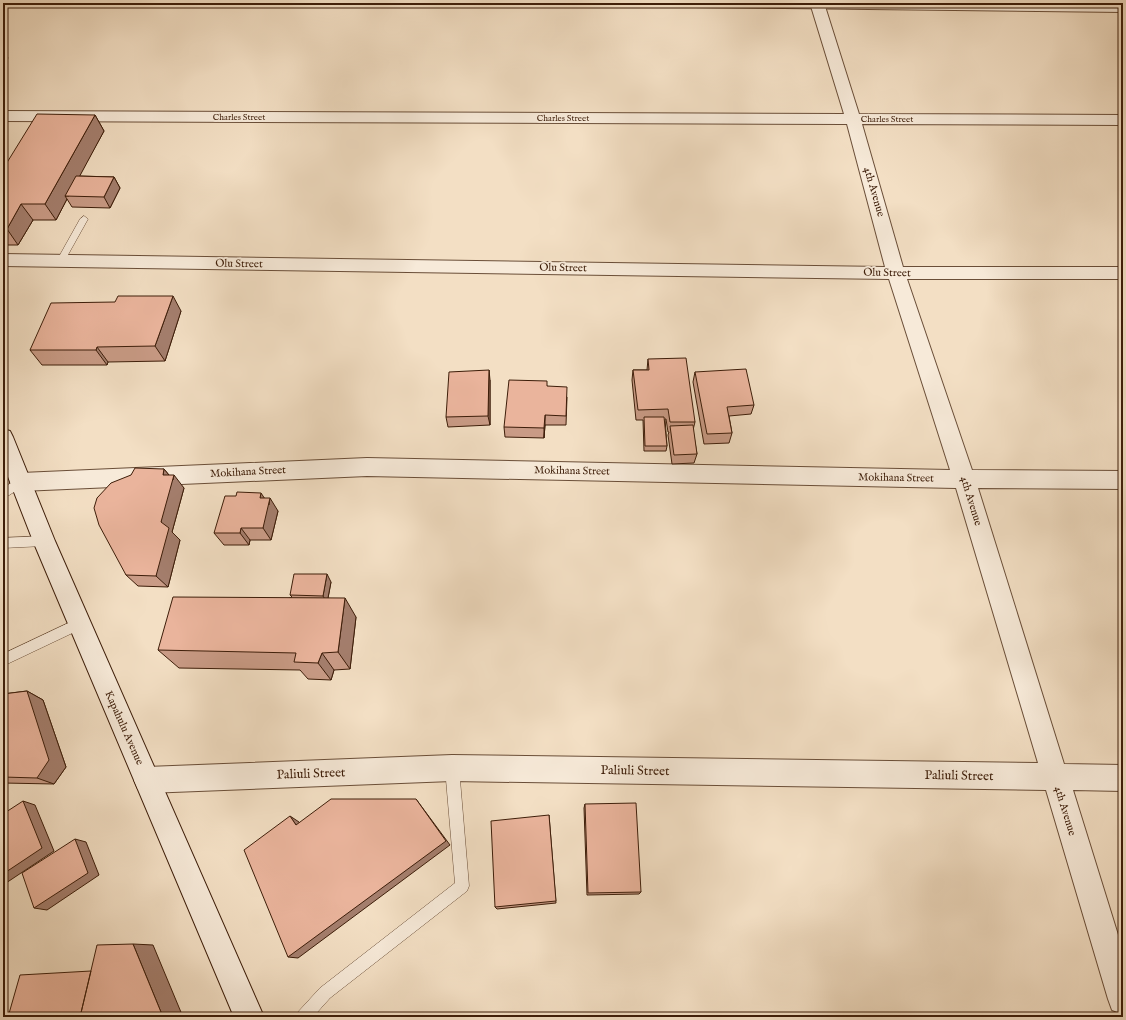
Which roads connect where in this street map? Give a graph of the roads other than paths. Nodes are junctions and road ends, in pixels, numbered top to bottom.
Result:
1 (694, 3) edge
2 (817, 4) edge
3 (1123, 8) edge
4 (3, 116) edge
5 (853, 119) junction
6 (1123, 120) edge
7 (84, 219) dead end
8 (3, 260) edge
9 (39, 261) junction
10 (60, 262) junction
11 (896, 273) junction
12 (1123, 273) edge
13 (3, 277) edge
14 (3, 437) edge
15 (964, 479) junction
16 (1123, 480) edge
17 (12, 488) edge
18 (44, 541) junction
19 (3, 543) edge
20 (79, 624) junction
21 (3, 660) edge
22 (452, 768) junction
23 (1055, 778) junction
24 (1123, 778) edge
25 (147, 780) junction
26 (1123, 999) edge
27 (246, 1014) edge
28 (303, 1017) edge

1 - 2 street
2 - 3 street
2 - 5 street, 4th Avenue
4 - 5 street, Charles Street
5 - 6 street, Charles Street
5 - 11 street, 4th Avenue
7 - 10 lane
8 - 9 street, Olu Street
9 - 10 street, Olu Street
9 - 13 street
10 - 11 street, Olu Street
11 - 12 street, Olu Street
11 - 15 street, 4th Avenue
14 - 17 street, Kapahulu Avenue
15 - 16 street, Mokihana Street
15 - 17 street, Mokihana Street
15 - 23 street, 4th Avenue
17 - 18 street, Kapahulu Avenue
18 - 19 lane
18 - 20 street, Kapahulu Avenue
20 - 21 lane
20 - 25 street, Kapahulu Avenue
22 - 23 street, Paliuli Street
22 - 25 street, Paliuli Street
22 - 28 lane
23 - 24 street, Paliuli Street
23 - 26 street, 4th Avenue
25 - 27 street, Kapahulu Avenue

